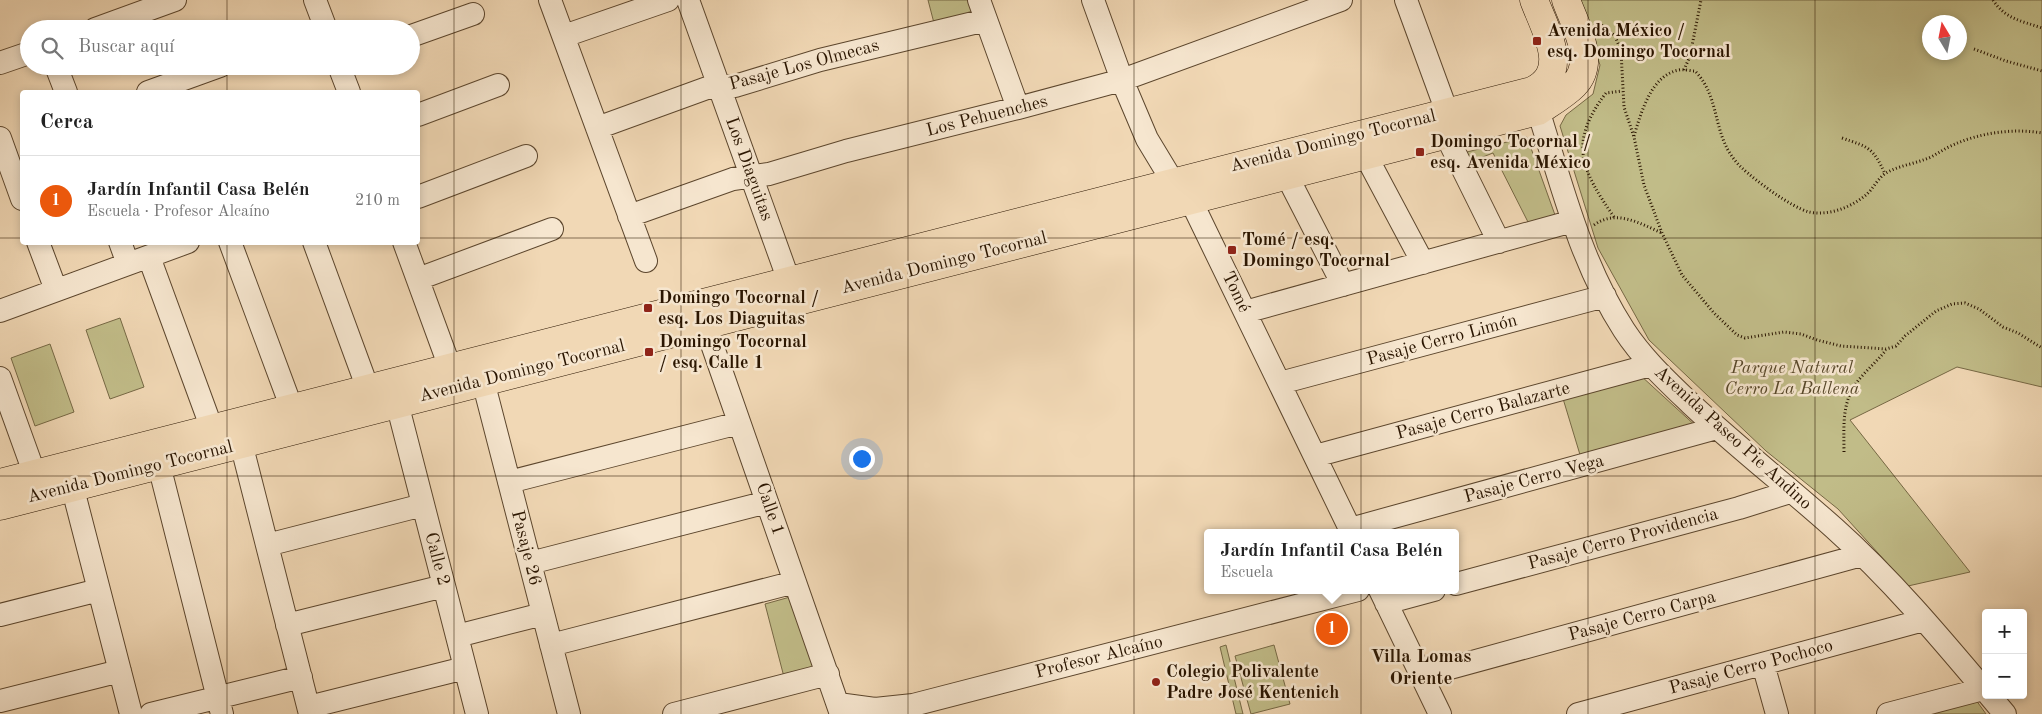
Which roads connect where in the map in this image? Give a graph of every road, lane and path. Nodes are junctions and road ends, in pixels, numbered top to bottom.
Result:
1 (174, 0) edge
2 (315, 0) edge
3 (550, 0) edge
4 (668, 0) edge
5 (688, 0) edge
6 (1093, 0) edge
7 (1341, 0) edge
8 (1406, 0) edge
9 (1534, 0) edge
10 (1701, 0) edge
11 (1993, 0) edge
12 (149, 4) edge
13 (1569, 9) edge
14 (983, 10) edge
15 (473, 14) dead end
16 (115, 20) edge
17 (322, 20) edge
18 (2042, 28) edge
19 (420, 33) edge
20 (564, 36) junction
21 (1974, 49) dead end
22 (20, 56) edge
23 (0, 64) edge
24 (1684, 70) junction
25 (2042, 71) edge
26 (59, 75) edge
27 (195, 75) edge
28 (343, 75) edge
29 (1122, 80) junction
30 (498, 85) dead end
31 (719, 87) junction
32 (65, 90) edge
33 (154, 90) edge
34 (348, 90) edge
35 (1622, 91) junction
36 (1535, 101) junction
37 (1018, 108) junction
38 (420, 114) edge
39 (1446, 124) junction
40 (597, 128) junction
41 (2042, 133) edge
42 (1634, 136) junction
43 (0, 138) edge
44 (1842, 138) dead end
45 (526, 156) dead end
46 (1366, 156) junction
47 (1885, 174) junction
48 (1287, 176) junction
49 (751, 177) junction
50 (1182, 192) junction
51 (20, 193) edge
52 (420, 196) edge
53 (629, 216) junction
54 (1614, 217) junction
55 (1582, 227) junction
56 (552, 229) dead end
57 (1662, 233) junction
58 (1499, 242) junction
59 (39, 245) edge
60 (123, 245) edge
61 (180, 245) edge
62 (231, 245) edge
63 (315, 245) edge
64 (405, 245) edge
65 (138, 261) junction
66 (646, 262) dead end
67 (1422, 263) junction
68 (418, 280) junction
69 (789, 281) junction
70 (1343, 285) junction
71 (56, 290) junction
72 (1605, 296) junction
73 (0, 311) edge
74 (1245, 312) junction
75 (701, 314) junction
76 (2042, 348) edge
77 (1886, 349) junction
78 (1651, 365) junction
79 (0, 378) edge
80 (463, 379) junction
81 (1280, 383) junction
82 (368, 389) junction
83 (396, 403) junction
84 (292, 408) junction
85 (740, 423) junction
86 (1717, 428) junction
87 (212, 429) junction
88 (241, 444) junction
89 (1844, 452) dead end
90 (1315, 456) junction
91 (159, 465) junction
92 (70, 476) junction
93 (509, 482) junction
94 (0, 483) edge
95 (39, 484) junction
96 (1790, 492) junction
97 (767, 502) junction
98 (423, 505) junction
99 (0, 506) edge
100 (1350, 529) edge
101 (1358, 529) edge
102 (267, 545) junction
103 (1862, 556) junction
104 (530, 563) junction
105 (795, 582) junction
106 (1459, 583) edge
107 (444, 586) junction
108 (99, 590) junction
109 (1343, 594) edge
110 (1405, 594) edge
111 (1383, 597) edge
112 (0, 614) edge
113 (543, 614) junction
114 (1924, 620) junction
115 (288, 625) junction
116 (457, 636) junction
117 (551, 645) junction
118 (1763, 664) junction
119 (465, 668) junction
120 (120, 671) junction
121 (828, 674) junction
122 (1421, 676) junction
123 (301, 677) junction
124 (1982, 687) edge
125 (1982, 693) edge
126 (1992, 699) edge
127 (0, 701) edge
128 (220, 706) edge
129 (740, 706) edge
130 (840, 709) edge
131 (310, 711) edge
132 (131, 714) edge
133 (151, 714) edge
134 (477, 714) edge
135 (568, 714) edge
136 (674, 714) edge
137 (1440, 714) edge
138 (1578, 714) edge
139 (1777, 714) edge
140 (1888, 714) edge
141 (2005, 714) edge

1 - 12 street
2 - 17 street
3 - 20 street
4 - 20 street
5 - 31 street, Los Diaguitas
6 - 29 street, Tomé
7 - 29 street, Los Pehuenches
8 - 39 street
9 - 36 main road
10 - 24 path
11 - 18 path
12 - 16 street
13 - 35 path
13 - 36 main road
14 - 31 street, Pasaje Los Olmecas
14 - 37 street
15 - 19 street
20 - 40 street
21 - 25 path
22 - 23 street
24 - 42 path
24 - 47 path
26 - 32 street
27 - 33 street
28 - 34 street
29 - 37 street, Los Pehuenches
29 - 50 street, Tomé
30 - 38 street
31 - 40 street, Pasaje Los Olmecas
31 - 49 street, Los Diaguitas
35 - 42 path
35 - 54 path
36 - 39 main road, Avenida Domingo Tocornal
36 - 55 street, Avenida Paseo Pie Andino
37 - 49 street, Los Pehuenches
39 - 46 main road, Avenida Domingo Tocornal
39 - 50 main road, Avenida Domingo Tocornal
39 - 58 street
40 - 53 street
41 - 47 path
42 - 57 path
43 - 51 street
44 - 47 path
45 - 52 street
46 - 48 main road, Avenida Domingo Tocornal
46 - 67 street
48 - 50 main road, Avenida Domingo Tocornal
48 - 70 street
49 - 53 street, Los Pehuenches
49 - 69 street, Los Diaguitas
50 - 69 main road, Avenida Domingo Tocornal
50 - 74 street, Tomé
50 - 75 main road, Avenida Domingo Tocornal
53 - 66 street
54 - 55 path
54 - 57 path
55 - 58 street
55 - 72 street, Avenida Paseo Pie Andino
56 - 68 street
57 - 77 path
58 - 67 street
59 - 71 street
60 - 65 street
61 - 65 street
62 - 84 street
63 - 82 street
64 - 68 street, Pasaje 26
65 - 71 street
65 - 87 street
67 - 70 street
68 - 80 street, Pasaje 26
69 - 75 main road, Avenida Domingo Tocornal
70 - 74 street
71 - 73 street
72 - 78 street, Avenida Paseo Pie Andino
72 - 81 street, Pasaje Cerro Limón
74 - 81 street, Tomé
75 - 80 main road, Avenida Domingo Tocornal
75 - 80 main road, Avenida Domingo Tocornal
75 - 85 street, Calle 1
76 - 77 path
77 - 89 path
78 - 86 street, Avenida Paseo Pie Andino
78 - 90 street, Pasaje Cerro Balazarte
79 - 95 street
80 - 82 main road, Avenida Domingo Tocornal
80 - 83 main road, Avenida Domingo Tocornal
80 - 93 street, Pasaje 26
81 - 90 street, Tomé
82 - 84 main road, Avenida Domingo Tocornal
83 - 88 main road, Avenida Domingo Tocornal
83 - 98 street, Calle 2
84 - 87 main road, Avenida Domingo Tocornal
85 - 93 street
85 - 97 street, Calle 1
86 - 96 street, Avenida Paseo Pie Andino
86 - 101 street, Pasaje Cerro Vega
87 - 92 main road, Avenida Domingo Tocornal
88 - 91 main road, Avenida Domingo Tocornal
88 - 102 street
90 - 100 street, Tomé
91 - 92 main road, Avenida Domingo Tocornal
91 - 128 street
92 - 95 main road, Avenida Domingo Tocornal
92 - 108 street
93 - 104 street, Pasaje 26
94 - 95 main road, Avenida Domingo Tocornal
95 - 99 main road, Avenida Domingo Tocornal
96 - 103 street, Avenida Paseo Pie Andino
96 - 106 street, Pasaje Cerro Providencia
97 - 104 street
97 - 105 street, Calle 1
98 - 102 street
98 - 107 street, Calle 2
102 - 115 street
103 - 114 street, Avenida Paseo Pie Andino
103 - 122 street, Pasaje Cerro Carpa
104 - 113 street, Pasaje 26
105 - 117 street
105 - 121 street, Calle 1
107 - 115 street
107 - 116 street, Calle 2
108 - 112 street
108 - 120 street
109 - 130 street, Profesor Alcaíno
110 - 111 street
111 - 122 street
113 - 116 street
113 - 117 street, Pasaje 26
114 - 118 street, Pasaje Cerro Pochoco
114 - 124 street, Avenida Paseo Pie Andino
115 - 123 street
116 - 119 street, Calle 2
117 - 135 street, Pasaje 26
118 - 138 street, Pasaje Cerro Pochoco
118 - 139 street
119 - 131 street
119 - 134 street, Calle 2
120 - 127 street
120 - 132 street
121 - 129 street
121 - 130 street, Calle 1
122 - 137 street
123 - 128 street
123 - 131 street
125 - 140 street
126 - 141 street, Avenida Paseo Pie Andino
128 - 133 street
129 - 136 street

